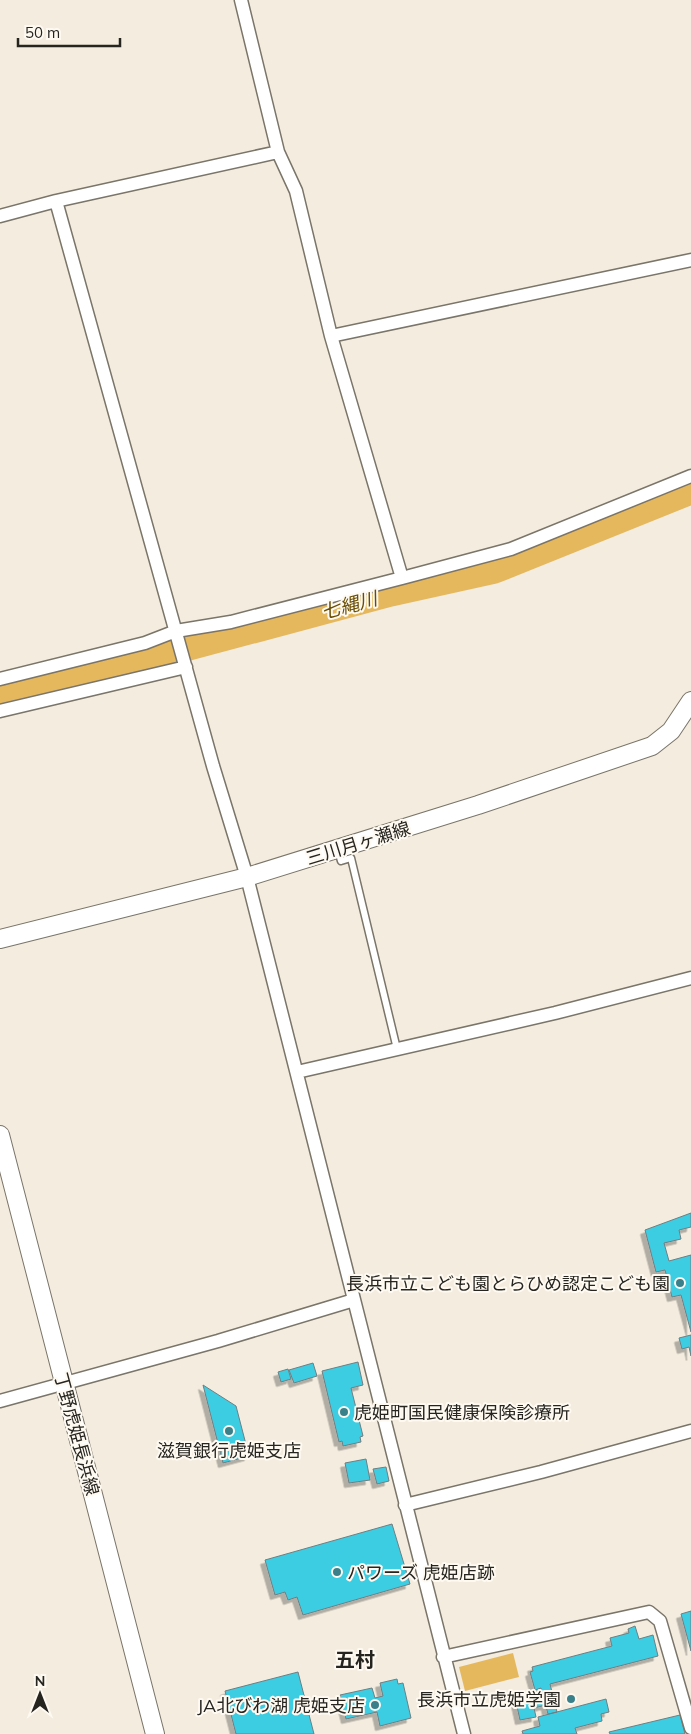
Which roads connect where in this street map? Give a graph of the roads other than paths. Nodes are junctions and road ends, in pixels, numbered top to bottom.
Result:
1 (241, 0) edge
2 (278, 152) junction
3 (56, 201) junction
4 (0, 216) edge
5 (691, 260) edge
6 (331, 336) junction
7 (691, 476) edge
8 (402, 578) junction
9 (176, 631) junction
10 (186, 667) junction
11 (0, 679) edge
12 (691, 701) edge
13 (0, 711) edge
14 (338, 849) junction
15 (247, 877) junction
16 (0, 939) edge
17 (691, 978) edge
18 (397, 1049) junction
19 (297, 1072) junction
20 (0, 1135) edge
21 (354, 1300) junction
22 (64, 1383) junction
23 (0, 1401) edge
24 (691, 1431) edge
25 (405, 1505) junction
26 (443, 1657) junction
27 (691, 1728) edge
28 (155, 1734) edge
29 (464, 1734) edge

1 - 2 street
2 - 3 street
2 - 6 street
3 - 4 street
3 - 9 street
5 - 6 street
6 - 8 street
7 - 8 street
8 - 9 street
9 - 10 street
9 - 11 street
10 - 13 street
10 - 15 street
12 - 14 main road, 三川月ヶ瀬線
14 - 15 main road, 三川月ヶ瀬線
14 - 18 lane
15 - 16 main road, 三川月ヶ瀬線
15 - 19 street
17 - 18 street
18 - 19 street
19 - 21 street
20 - 22 main road, 丁野虎姫長浜線
21 - 22 street
21 - 25 street
22 - 23 street
22 - 28 main road, 丁野虎姫長浜線
24 - 25 street
25 - 26 street
26 - 27 street
26 - 29 street

